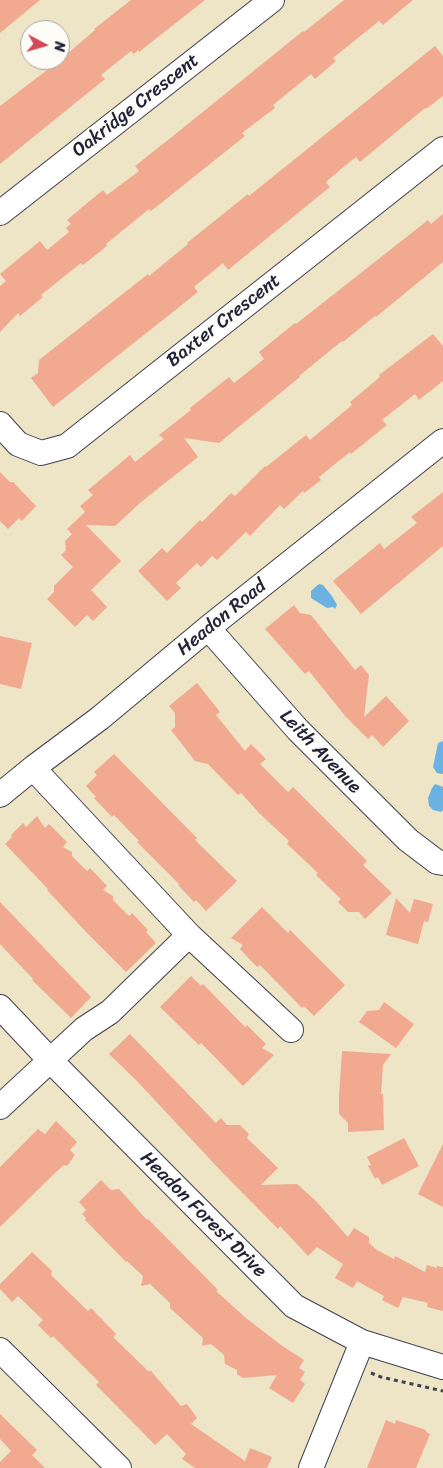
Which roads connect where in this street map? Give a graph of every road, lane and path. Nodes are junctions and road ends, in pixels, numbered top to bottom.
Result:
1 (272, 0) edge
2 (443, 149) edge
3 (0, 213) edge
4 (0, 424) edge
5 (443, 441) edge
6 (208, 628) junction
7 (33, 768) junction
8 (0, 795) edge
9 (443, 863) edge
10 (189, 935) junction
11 (0, 1007) edge
12 (291, 1030) dead end
13 (50, 1060) junction
14 (0, 1107) edge
15 (362, 1342) junction
16 (0, 1350) edge
17 (443, 1367) edge
18 (119, 1468) edge
19 (311, 1468) edge

1 - 3 street, Oakridge Crescent
2 - 4 street, Baxter Crescent
5 - 6 street, Headon Road
6 - 7 street, Headon Road
6 - 9 street, Leith Avenue
7 - 8 street, Headon Road
7 - 10 street
10 - 12 street
10 - 13 street
11 - 13 street, Headon Forest Drive
13 - 14 street
13 - 15 street, Headon Forest Drive
15 - 17 street, Headon Forest Drive
15 - 19 street
16 - 18 street

